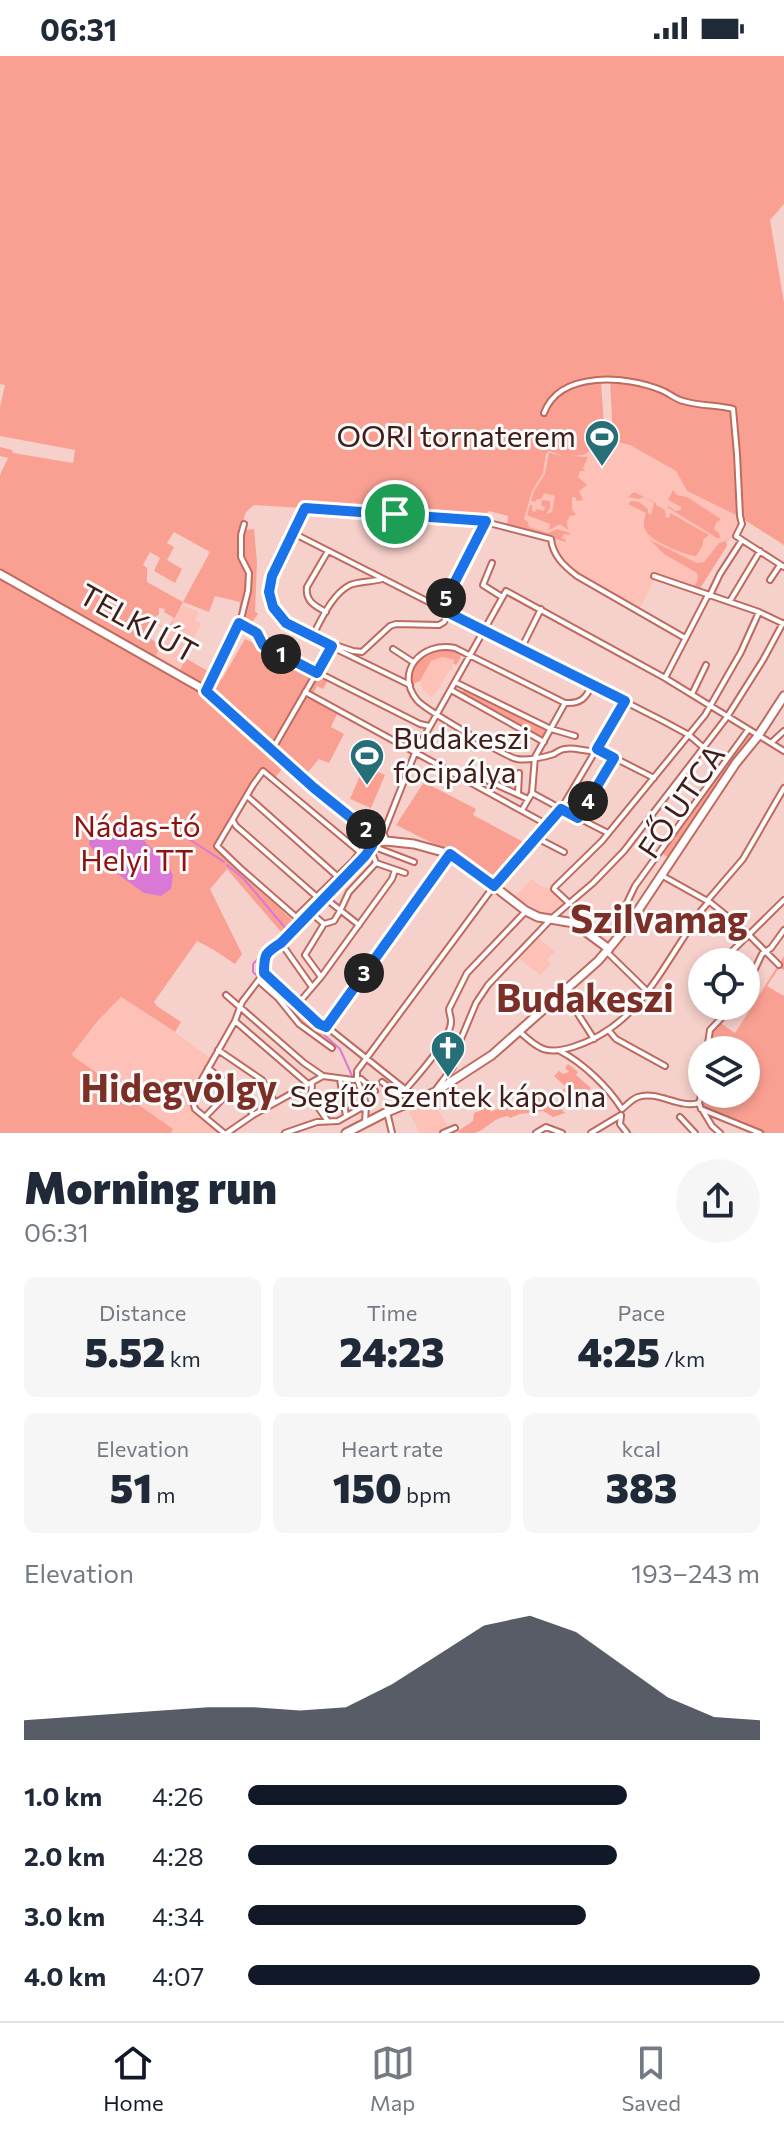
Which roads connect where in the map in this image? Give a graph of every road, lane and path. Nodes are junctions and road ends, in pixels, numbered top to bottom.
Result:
1 (544, 413) dead end
2 (486, 521) junction
3 (244, 524) dead end
4 (293, 533) junction
5 (742, 540) junction
6 (328, 551) junction
7 (760, 551) junction
8 (492, 563) dead end
9 (782, 566) edge
10 (0, 574) edge
11 (654, 576) dead end
12 (382, 579) junction
13 (770, 580) dead end
14 (709, 595) junction
15 (502, 597) junction
16 (729, 602) junction
17 (441, 609) junction
18 (541, 609) junction
19 (326, 612) junction
20 (449, 612) junction
21 (759, 612) junction
22 (239, 623) junction
23 (784, 624) edge
24 (485, 631) junction
25 (312, 637) junction
26 (685, 638) junction
27 (332, 646) junction
28 (393, 649) dead end
29 (521, 649) junction
30 (470, 656) junction
31 (413, 662) junction
32 (706, 665) dead end
33 (317, 672) junction
34 (665, 678) junction
35 (455, 682) junction
36 (410, 685) junction
37 (592, 685) junction
38 (451, 690) junction
39 (206, 691) junction
40 (305, 692) junction
41 (692, 694) junction
42 (784, 696) edge
43 (625, 701) junction
44 (565, 703) junction
45 (710, 706) junction
46 (436, 714) junction
47 (727, 717) junction
48 (429, 726) junction
49 (551, 729) junction
50 (748, 730) junction
51 (784, 731) edge
52 (689, 735) junction
53 (575, 736) dead end
54 (758, 736) junction
55 (544, 742) junction
56 (771, 743) junction
57 (704, 748) junction
58 (272, 750) junction
59 (784, 751) edge
60 (594, 752) junction
61 (415, 753) junction
62 (535, 757) junction
63 (614, 758) junction
64 (519, 773) dead end
65 (654, 778) junction
66 (462, 779) junction
67 (784, 788) edge
68 (532, 793) junction
69 (518, 794) junction
70 (247, 796) junction
71 (529, 800) junction
72 (558, 807) junction
73 (522, 810) junction
74 (233, 818) junction
75 (578, 818) junction
76 (546, 824) junction
77 (608, 833) junction
78 (535, 837) junction
79 (378, 838) junction
80 (564, 852) dead end
81 (450, 854) junction
82 (414, 862) dead end
83 (376, 863) junction
84 (395, 870) junction
85 (405, 873) dead end
86 (661, 875) junction
87 (340, 876) junction
88 (494, 886) junction
89 (317, 897) junction
90 (325, 898) junction
91 (784, 900) edge
92 (707, 902) junction
93 (570, 904) junction
94 (340, 911) junction
95 (526, 911) junction
96 (310, 912) junction
97 (552, 918) junction
98 (324, 924) junction
99 (359, 925) junction
100 (615, 928) dead end
101 (784, 930) edge
102 (749, 935) junction
103 (281, 943) junction
104 (736, 948) edge
105 (608, 950) junction
106 (765, 952) junction
107 (305, 955) junction
108 (291, 956) junction
109 (760, 961) edge
110 (779, 965) dead end
111 (321, 977) junction
112 (261, 978) junction
113 (312, 987) junction
114 (648, 992) junction
115 (226, 995) dead end
116 (297, 1005) junction
117 (241, 1007) junction
118 (578, 1014) dead end
119 (235, 1021) junction
120 (326, 1027) junction
121 (519, 1031) junction
122 (610, 1031) junction
123 (594, 1039) junction
124 (332, 1048) dead end
125 (218, 1050) junction
126 (560, 1051) junction
127 (367, 1059) junction
128 (665, 1066) dead end
129 (208, 1068) junction
130 (323, 1076) junction
131 (340, 1079) junction
132 (357, 1079) junction
133 (382, 1082) dead end
134 (310, 1083) junction
135 (406, 1090) junction
136 (375, 1091) dead end
137 (435, 1092) junction
138 (241, 1093) dead end
139 (400, 1096) junction
140 (275, 1102) junction
141 (688, 1105) edge
142 (399, 1107) junction
143 (701, 1108) edge
144 (704, 1108) edge
145 (366, 1109) junction
146 (387, 1112) junction
147 (621, 1112) junction
148 (253, 1115) junction
149 (346, 1116) junction
150 (205, 1117) junction
151 (680, 1117) dead end
152 (327, 1120) junction
153 (365, 1123) junction
154 (455, 1128) dead end
155 (349, 1132) edge
156 (716, 1132) edge
157 (226, 1133) edge
158 (285, 1133) edge
159 (392, 1133) edge
160 (443, 1133) edge
161 (536, 1133) edge
162 (562, 1133) edge
163 (591, 1133) edge
164 (627, 1133) edge
165 (695, 1133) edge
166 (760, 1133) edge

1 - 5 street
2 - 4 street
2 - 17 street
2 - 26 street
3 - 22 street
4 - 6 street
4 - 25 street
5 - 7 street
5 - 14 street
6 - 12 street
6 - 19 street
7 - 9 street
7 - 16 street
8 - 15 street
9 - 13 street
10 - 39 main road, TELKI ÚT
11 - 14 street
12 - 17 street
12 - 19 street
14 - 16 street
14 - 26 street
15 - 18 street
15 - 24 street
16 - 21 street
17 - 20 street
18 - 29 street
18 - 34 street
19 - 25 street
20 - 24 street
20 - 27 street
21 - 23 street
21 - 45 street
22 - 33 street
22 - 39 street
23 - 47 street
24 - 29 street
24 - 30 street
25 - 27 street
26 - 34 street
27 - 33 street
27 - 36 street
28 - 31 street
29 - 37 street
30 - 31 street
30 - 35 street
30 - 44 street
31 - 36 street
32 - 41 street
33 - 40 street
33 - 48 street
34 - 41 street
35 - 38 street
35 - 49 street
36 - 46 street
37 - 43 street
37 - 44 street
38 - 46 street
38 - 55 street
39 - 58 main road, TELKI ÚT
40 - 58 street
40 - 61 street
41 - 45 street
42 - 54 main road, FŐ UTCA
43 - 52 street
43 - 60 street
44 - 49 street
45 - 47 street
45 - 52 street
46 - 48 street
46 - 62 street
47 - 50 street
47 - 57 street
48 - 61 street
49 - 53 street
49 - 55 street
50 - 54 street
50 - 100 street, FŐ UTCA
51 - 56 street
52 - 57 street
52 - 65 street
54 - 56 street
54 - 86 main road, FŐ UTCA
55 - 62 street
56 - 59 street
57 - 93 street
58 - 79 main road, TELKI ÚT
60 - 62 street
60 - 63 street
60 - 72 street
61 - 66 street
61 - 79 street
62 - 68 street
63 - 65 street
63 - 75 street
64 - 69 street
65 - 77 street
66 - 69 street
66 - 73 street
67 - 92 street
68 - 71 street
68 - 72 street
69 - 71 street
70 - 74 street
70 - 87 street
70 - 87 street
71 - 73 street
72 - 75 street
72 - 76 street
73 - 76 street
74 - 89 street
74 - 89 street
75 - 77 street
76 - 78 street
77 - 93 street
78 - 80 street
78 - 88 street
79 - 81 main road
79 - 82 street
79 - 83 street
79 - 87 street
81 - 88 main road
81 - 120 street
83 - 84 street
83 - 94 street
84 - 85 street
84 - 99 street
86 - 92 street
86 - 105 main road, FŐ UTCA
87 - 89 street
87 - 90 street
88 - 95 main road
88 - 127 street
90 - 94 street
90 - 96 street
91 - 102 street
92 - 102 street
92 - 114 street
93 - 97 street
94 - 98 street
94 - 99 street
95 - 97 main road
95 - 135 street
96 - 98 street
96 - 103 street
97 - 105 main road
97 - 137 street
98 - 107 street
99 - 111 street
101 - 106 street
102 - 104 street
102 - 106 street
103 - 108 street
103 - 112 street
105 - 114 street
105 - 121 main road, FŐ UTCA
106 - 109 street
106 - 110 street
107 - 108 street
107 - 111 street
108 - 113 street
111 - 113 street
112 - 116 street
112 - 117 street
112 - 124 street
113 - 116 street
114 - 122 street
115 - 117 street
116 - 120 street
117 - 119 street
117 - 130 street
118 - 123 street
119 - 125 street
119 - 134 street
120 - 127 street
121 - 126 street
121 - 137 main road, FŐ UTCA
122 - 123 street
122 - 128 street
123 - 126 street
125 - 129 street
125 - 140 street
126 - 147 street
127 - 132 street
127 - 135 street
129 - 150 street
129 - 150 street
130 - 131 street
130 - 134 street
131 - 132 street
131 - 149 street
132 - 136 street
132 - 145 street
133 - 139 street
134 - 140 street
134 - 152 street
135 - 139 street
137 - 142 main road, FŐ UTCA
138 - 148 street
139 - 142 street
140 - 148 street
141 - 147 street
142 - 146 main road, FŐ UTCA
143 - 156 street
144 - 166 street
145 - 149 street
145 - 153 street
146 - 153 main road, FŐ UTCA
146 - 159 street
147 - 163 street
147 - 164 street
148 - 157 street
149 - 152 street
150 - 157 street
151 - 165 street
152 - 158 street
153 - 155 main road, FŐ UTCA
154 - 160 street
161 - 162 street

